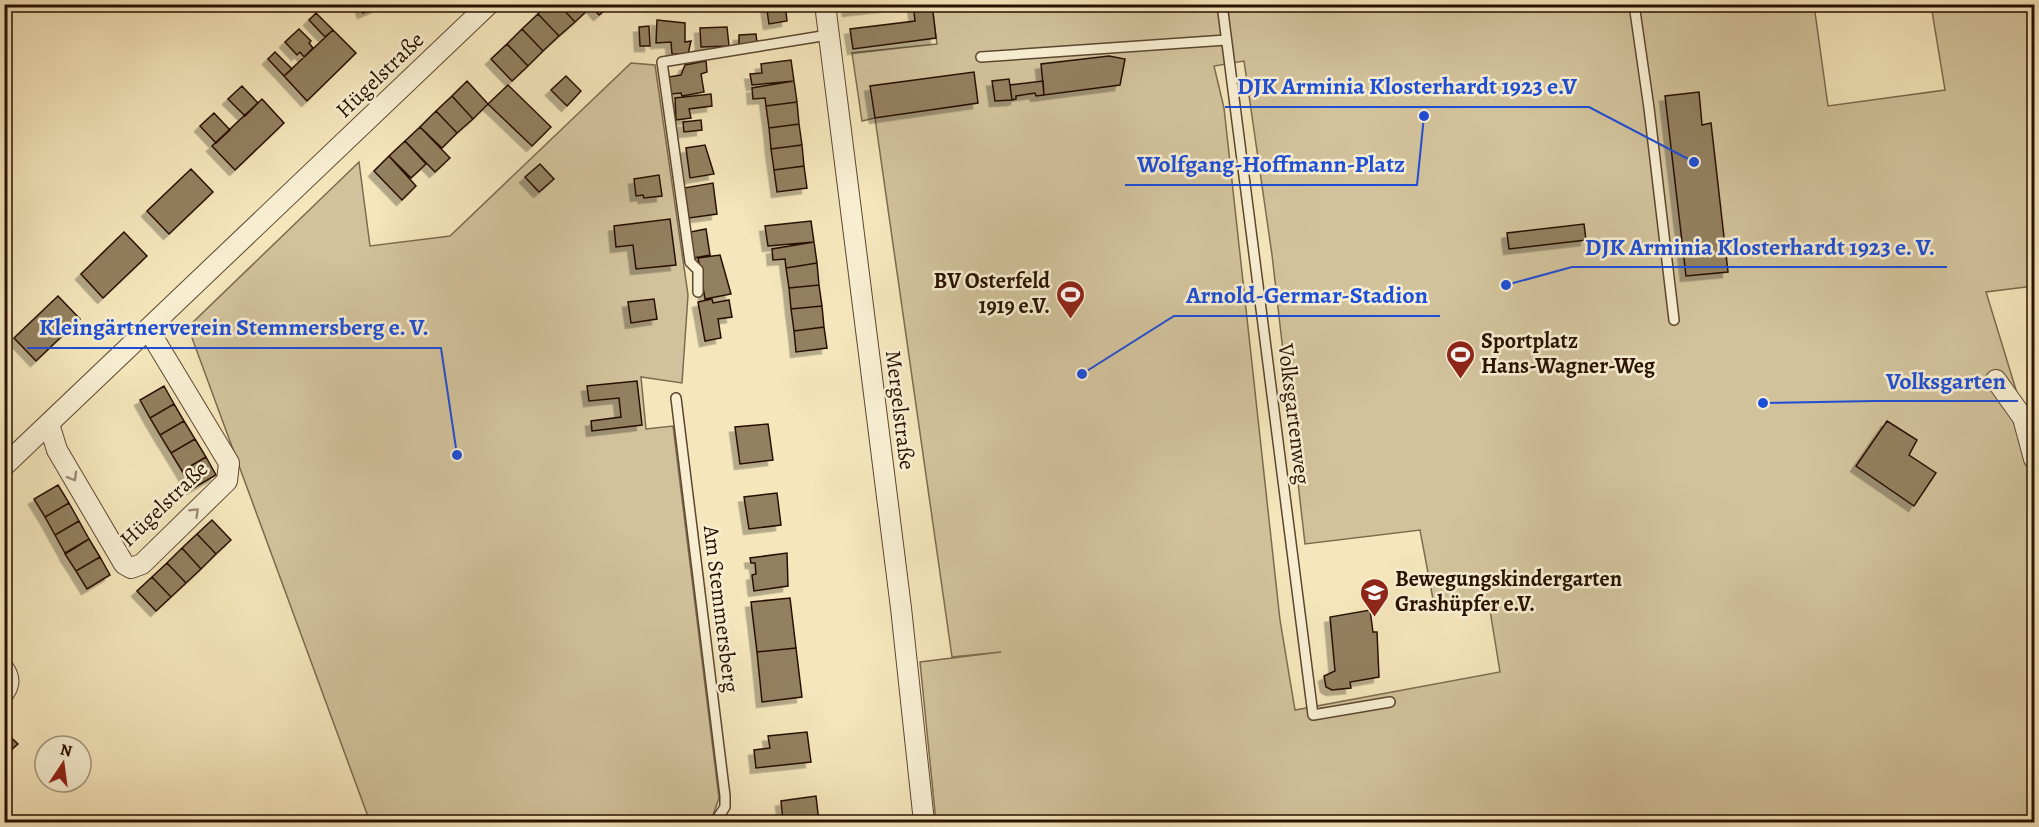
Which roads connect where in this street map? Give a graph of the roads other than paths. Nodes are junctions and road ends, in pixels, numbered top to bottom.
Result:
1 (489, 4) edge
2 (825, 4) edge
3 (1222, 4) edge
4 (1634, 4) edge
5 (828, 35) junction
6 (1226, 40) junction
7 (981, 57) dead end
8 (698, 292) dead end
9 (1674, 320) dead end
10 (148, 329) junction
11 (1996, 380) dead end
12 (676, 398) dead end
13 (49, 424) junction
14 (2034, 459) edge
15 (4, 466) edge
16 (4, 669) edge
17 (4, 693) edge
18 (1390, 702) dead end
19 (715, 822) edge
20 (924, 822) edge

1 - 10 street, Hügelstraße
2 - 5 street, Mergelstraße
3 - 6 lane, Volksgartenweg
4 - 9 lane
5 - 8 lane
5 - 20 street, Mergelstraße
6 - 7 lane
6 - 18 lane, Volksgartenweg
10 - 13 street, Hügelstraße
13 -> 10 street, Hügelstraße
11 - 14 street
12 - 19 lane, Am Stemmersberg
13 - 15 street, Hügelstraße
16 - 17 street

